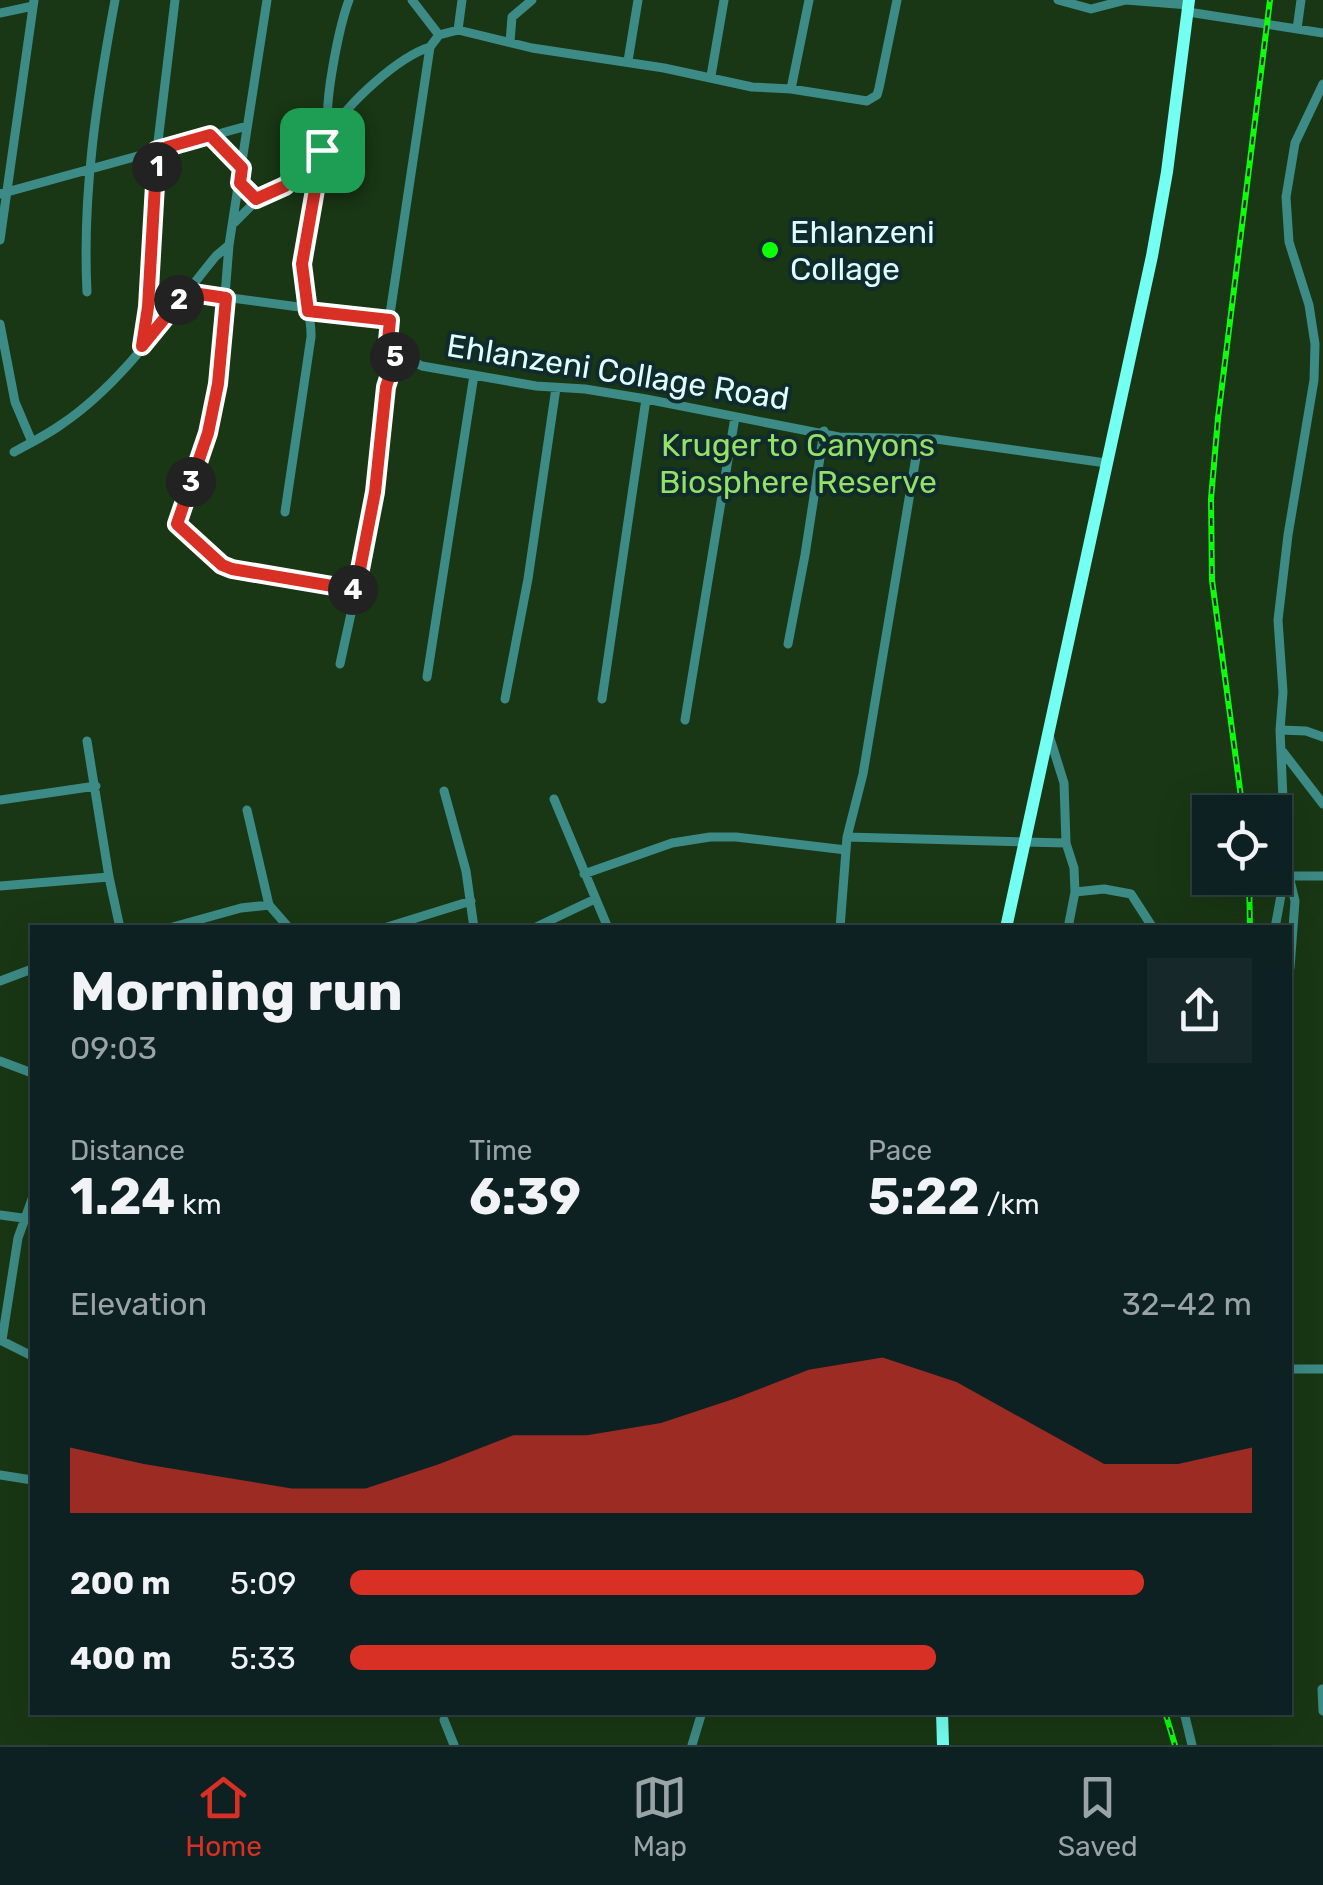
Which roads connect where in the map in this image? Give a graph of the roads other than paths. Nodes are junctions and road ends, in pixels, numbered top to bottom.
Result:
1 (115, 0) edge
2 (175, 0) edge
3 (267, 0) edge
4 (349, 0) edge
5 (412, 0) edge
6 (462, 0) edge
7 (532, 0) edge
8 (638, 0) edge
9 (724, 0) edge
10 (809, 0) edge
11 (897, 0) edge
12 (1058, 0) edge
13 (1301, 0) edge
14 (34, 3) edge
15 (1189, 6) edge
16 (0, 12) edge
17 (1293, 28) junction
18 (458, 30) junction
19 (1323, 33) edge
20 (439, 35) junction
21 (510, 42) junction
22 (430, 47) junction
23 (628, 62) junction
24 (711, 76) junction
25 (1323, 84) edge
26 (791, 89) junction
27 (247, 126) junction
28 (330, 132) junction
29 (210, 135) junction
30 (157, 150) junction
31 (322, 150) junction
32 (242, 168) junction
33 (89, 172) junction
34 (240, 183) junction
35 (4, 193) edge
36 (258, 199) junction
37 (232, 226) junction
38 (0, 240) edge
39 (229, 245) junction
40 (86, 292) dead end
41 (186, 292) junction
42 (226, 298) junction
43 (308, 311) junction
44 (390, 320) junction
45 (0, 324) edge
46 (142, 346) junction
47 (396, 355) junction
48 (474, 375) junction
49 (556, 388) junction
50 (646, 399) junction
51 (734, 416) junction
52 (824, 431) junction
53 (919, 440) junction
54 (32, 442) junction
55 (14, 452) dead end
56 (1106, 464) junction
57 (286, 512) dead end
58 (356, 590) junction
59 (788, 644) dead end
60 (340, 664) dead end
61 (427, 677) dead end
62 (505, 699) dead end
63 (602, 699) dead end
64 (685, 720) dead end
65 (1280, 730) junction
66 (1048, 733) junction
67 (1323, 737) edge
68 (88, 742) dead end
69 (1281, 750) junction
70 (96, 786) junction
71 (444, 791) dead end
72 (1283, 795) edge
73 (554, 798) dead end
74 (0, 800) edge
75 (1323, 804) edge
76 (247, 810) dead end
77 (847, 837) junction
78 (1026, 841) junction
79 (1066, 843) junction
80 (846, 850) junction
81 (584, 874) junction
82 (1292, 876) edge
83 (1323, 876) edge
84 (108, 878) junction
85 (0, 886) edge
86 (1075, 892) junction
87 (1292, 892) edge
88 (1282, 895) edge
89 (595, 899) junction
90 (472, 901) junction
91 (269, 906) junction
92 (119, 925) edge
93 (180, 925) edge
94 (287, 925) edge
95 (394, 925) edge
96 (474, 925) edge
97 (540, 925) edge
98 (607, 925) edge
99 (840, 925) edge
100 (1007, 925) edge
101 (1069, 925) edge
102 (1150, 925) edge
103 (1275, 925) edge
104 (1292, 941) edge
105 (30, 970) edge
106 (0, 981) edge
107 (0, 1061) edge
108 (30, 1071) edge
109 (0, 1215) edge
110 (30, 1219) edge
111 (1, 1340) edge
112 (30, 1355) edge
113 (1292, 1369) edge
114 (1323, 1369) edge
115 (0, 1476) edge
116 (30, 1480) edge
117 (1322, 1689) edge
118 (1323, 1710) edge
119 (701, 1715) edge
120 (942, 1715) edge
121 (1185, 1715) edge
122 (444, 1720) dead end
123 (454, 1745) edge
124 (692, 1745) edge
125 (942, 1745) edge
126 (1192, 1745) edge

1 - 33 street
2 - 30 street
3 - 27 street
4 - 28 street
5 - 20 street
6 - 18 street
7 - 21 street
8 - 23 street
9 - 24 street
10 - 26 street
11 - 26 street
12 - 15 street
13 - 17 street
14 - 16 street
14 - 35 street
15 - 17 street
15 - 56 street
17 - 19 street
18 - 20 street
18 - 21 street
20 - 22 street, Ehlanzeni Collage Road
21 - 23 street
22 - 28 street
22 - 44 street, Ehlanzeni Collage Road
23 - 24 street
24 - 26 street
25 - 65 street
27 - 29 street
27 - 32 street
28 - 31 street
29 - 30 street
29 - 32 street
30 - 33 street
30 - 46 street
31 - 36 street
31 - 43 street
32 - 34 street
33 - 35 street
33 - 40 street
34 - 36 street
34 - 37 street
35 - 38 street
36 - 37 street
37 - 39 street
39 - 41 street
39 - 42 street
41 - 42 street
41 - 46 street
42 - 43 street
42 - 58 street
43 - 44 street
43 - 57 street
44 - 47 street, Ehlanzeni Collage Road
45 - 54 street
46 - 54 street
47 - 48 street, Ehlanzeni Collage Road
47 - 58 street
48 - 49 street, Ehlanzeni Collage Road
48 - 61 street
49 - 50 street, Ehlanzeni Collage Road
49 - 62 street
50 - 51 street, Ehlanzeni Collage Road
50 - 63 street
51 - 52 street, Ehlanzeni Collage Road
51 - 64 street
52 - 53 street, Ehlanzeni Collage Road
52 - 59 street
53 - 56 street, Ehlanzeni Collage Road
53 - 77 street
54 - 55 street
56 - 66 street
58 - 60 street
65 - 67 street
65 - 69 street
66 - 78 street
66 - 79 street
68 - 70 street
69 - 72 street
69 - 75 street
70 - 74 street
70 - 84 street
71 - 90 street
73 - 81 street
76 - 91 street
77 - 78 street
77 - 80 street
78 - 79 street
78 - 100 street
79 - 86 street
80 - 81 street
80 - 99 street
81 - 89 street
82 - 83 street
84 - 85 street
84 - 92 street
86 - 101 street
86 - 102 street
87 - 104 street
88 - 103 street
89 - 97 street
89 - 98 street
90 - 95 street
90 - 96 street
91 - 93 street
91 - 94 street
105 - 106 street
107 - 108 street
109 - 110 street
110 - 111 street
111 - 112 street
113 - 114 street
115 - 116 street
117 - 118 street
119 - 124 street
120 - 125 street
121 - 126 street
122 - 123 street

